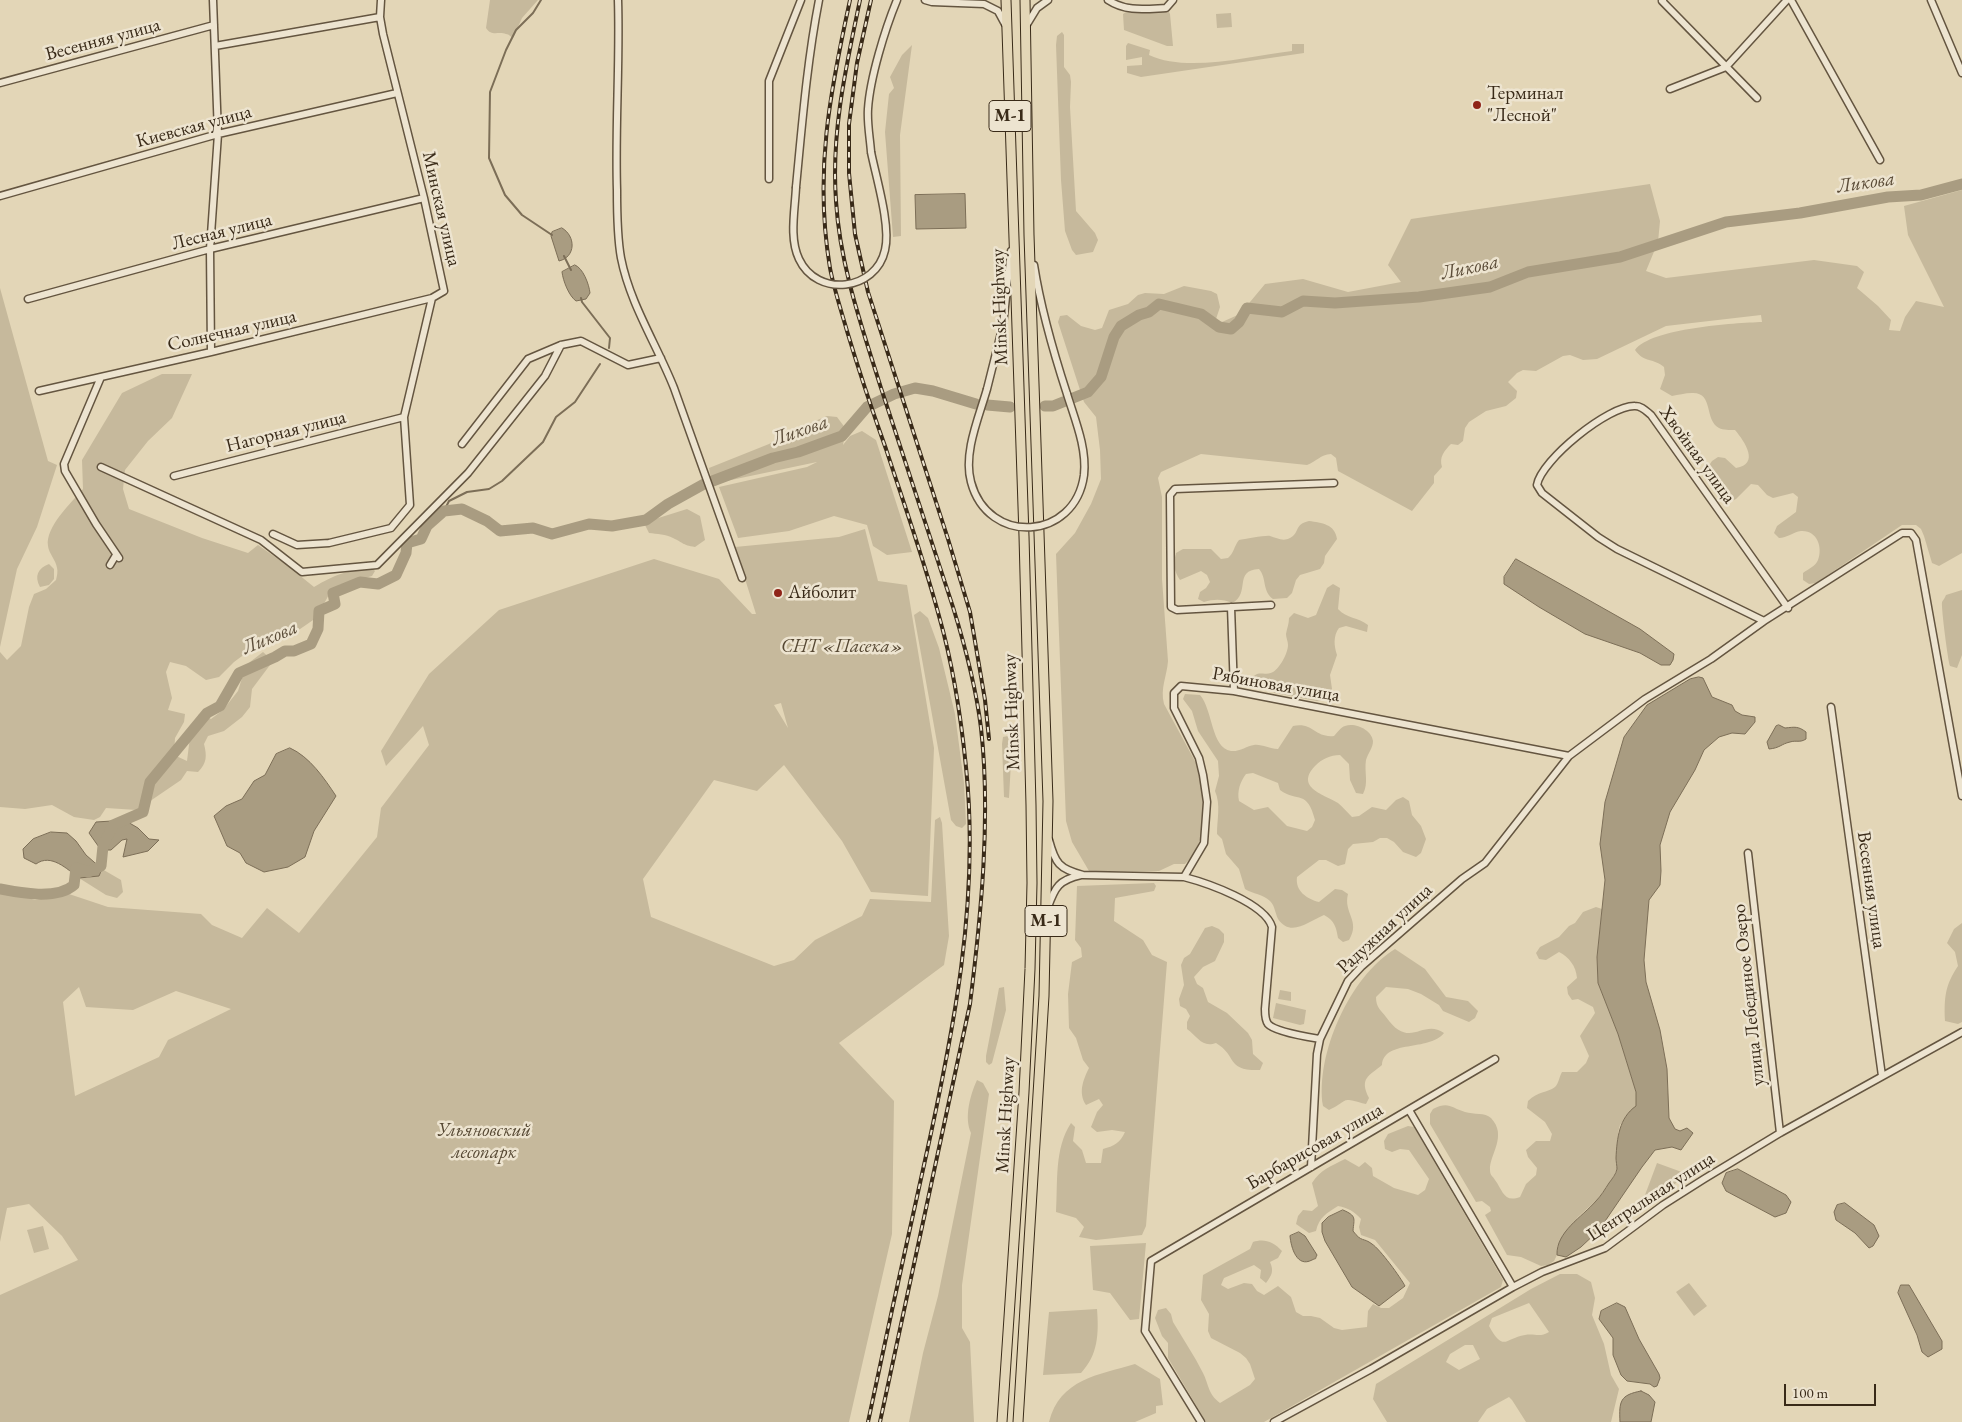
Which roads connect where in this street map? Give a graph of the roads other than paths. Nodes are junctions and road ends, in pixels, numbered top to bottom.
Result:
1 (213, 0) edge
2 (381, 0) edge
3 (618, 0) edge
4 (801, 0) edge
5 (819, 0) edge
6 (898, 0) edge
7 (926, 0) edge
8 (990, 0) edge
9 (1006, 0) edge
10 (1025, 0) edge
11 (1048, 0) edge
12 (1108, 0) edge
13 (1173, 0) edge
14 (1789, 0) edge
15 (1931, 0) edge
16 (1663, 1) edge
17 (984, 4) junction
18 (380, 17) junction
19 (214, 26) junction
20 (1026, 27) junction
21 (1007, 30) junction
22 (215, 46) junction
23 (1726, 67) junction
24 (1962, 73) edge
25 (0, 82) edge
26 (1670, 89) dead end
27 (397, 94) junction
28 (1757, 98) dead end
29 (218, 134) junction
30 (1880, 160) dead end
31 (769, 179) dead end
32 (0, 196) edge
33 (424, 198) junction
34 (1013, 232) junction
35 (1029, 235) junction
36 (210, 249) junction
37 (432, 298) junction
38 (28, 299) dead end
39 (561, 345) junction
40 (212, 352) junction
41 (661, 358) junction
42 (101, 377) junction
43 (39, 390) dead end
44 (404, 417) junction
45 (462, 444) dead end
46 (102, 467) dead end
47 (174, 476) dead end
48 (1334, 483) dead end
49 (272, 534) dead end
50 (110, 565) dead end
51 (742, 578) dead end
52 (1271, 604) dead end
53 (1231, 606) junction
54 (1788, 608) junction
55 (1764, 622) junction
56 (1234, 691) junction
57 (1831, 707) dead end
58 (1569, 756) junction
59 (1962, 796) edge
60 (1048, 833) junction
61 (1748, 853) dead end
62 (1083, 875) junction
63 (1184, 877) junction
64 (1046, 918) junction
65 (1962, 1032) edge
66 (1320, 1039) junction
67 (1495, 1059) dead end
68 (1882, 1076) junction
69 (1409, 1110) junction
70 (1780, 1133) junction
71 (1311, 1167) junction
72 (1513, 1287) junction
73 (1282, 1420) edge
74 (1002, 1422) edge
75 (1018, 1422) edge
76 (1201, 1422) edge
77 (1274, 1422) edge

1 - 19 street
2 - 18 street, Минская улица
3 - 41 street
4 - 31 street
5 - 6 street, bridge
7 - 17 street
8 - 17 street
9 - 21 highway, Minsk Highway / М-1
10 - 20 highway, Minsk Highway / М-1
11 - 20 street
12 - 13 street
14 - 23 street
14 - 30 street
15 - 24 street
16 - 23 street
17 - 21 street
18 - 22 street
18 - 27 street, Минская улица
19 - 22 street
19 - 25 street, Весенняя улица
20 - 35 highway, Minsk Highway / М-1
21 - 34 highway, Minsk Highway / М-1
22 - 29 street
23 - 26 street
23 - 28 street
27 - 29 street, Киевская улица
27 - 33 street, Минская улица
29 - 32 street, Киевская улица
29 - 36 street
33 - 36 street, Лесная улица
33 - 37 street, Минская улица
34 - 35 street, bridge
34 - 74 highway, Minsk Highway / М-1
35 - 60 highway, Minsk Highway / М-1
36 - 38 street, Лесная улица
36 - 40 street
37 - 40 street, Солнечная улица
37 - 44 street, Минская улица
39 - 41 street
39 - 45 street
39 - 46 street
40 - 42 street, Солнечная улица
41 - 51 street
42 - 43 street, Солнечная улица
42 - 50 street
44 - 47 street, Нагорная улица
44 - 49 street, Минская улица
48 - 53 street
52 - 53 street
53 - 56 street
54 - 55 street, Радужная улица
54 - 55 street, Хвойная улица
54 - 59 street, Радужная улица
55 - 58 street, Радужная улица
56 - 58 street, Рябиновая улица
56 - 63 street, Рябиновая улица
57 - 68 street, Весенняя улица
58 - 66 street, Радужная улица
60 - 62 street
60 - 64 highway, Minsk Highway / М-1
61 - 70 street, улица Лебединое Озеро
62 - 63 street
62 - 64 street
63 - 66 street
64 - 75 highway, Minsk Highway / М-1
65 - 68 street, Центральная улица
66 - 71 street, Радужная улица
67 - 69 street, Барбарисовая улица
68 - 70 street, Центральная улица
69 - 71 street, Барбарисовая улица
69 - 72 street
70 - 72 street, Центральная улица
71 - 76 street, Барбарисовая улица
72 - 73 street, Центральная улица
73 - 77 street, Центральная улица

